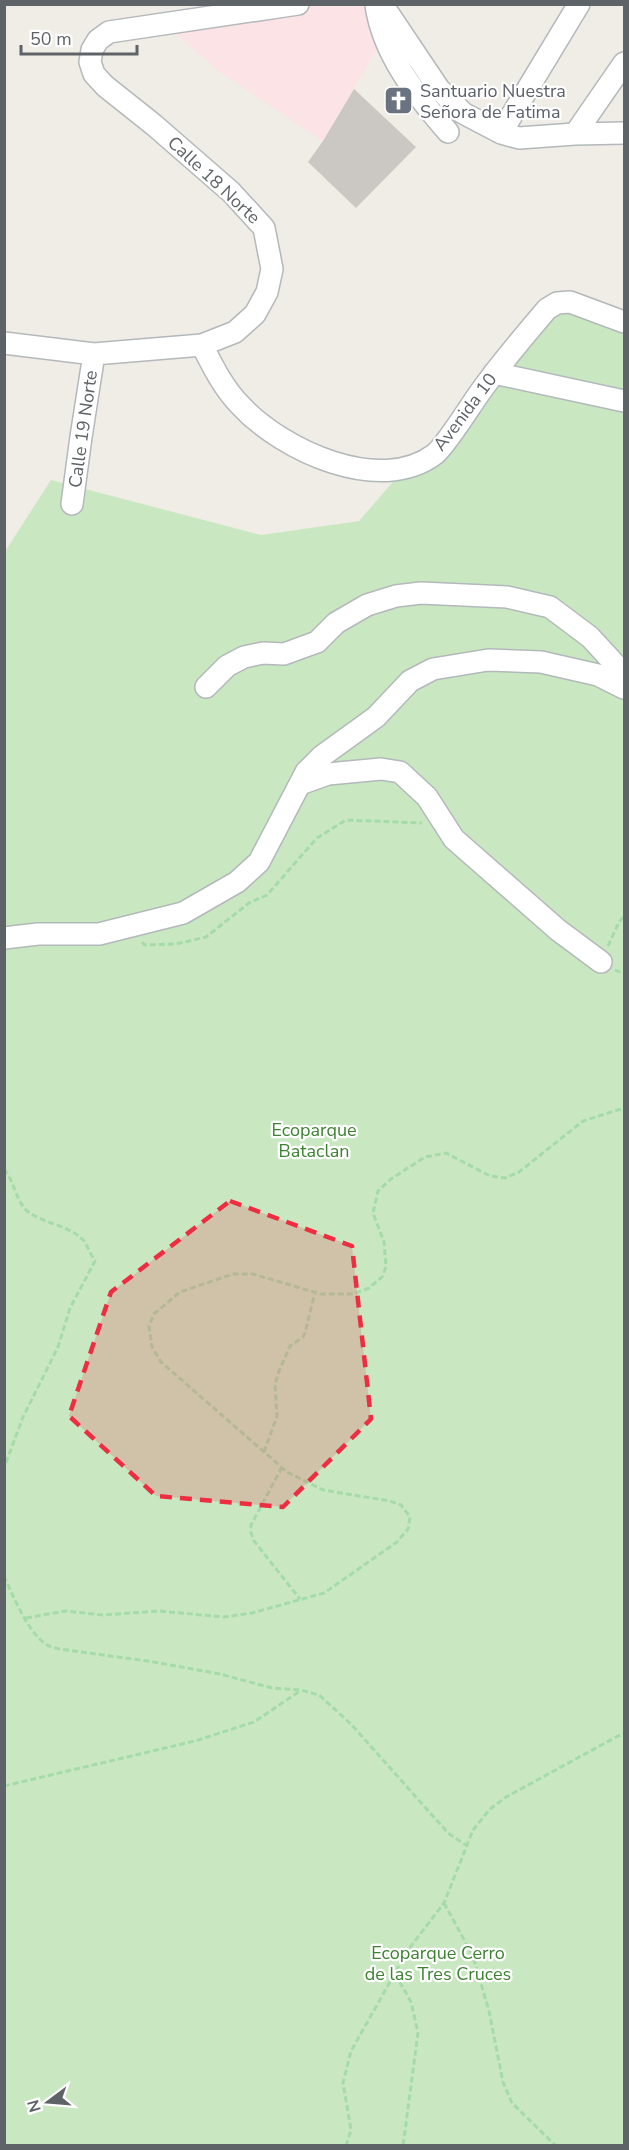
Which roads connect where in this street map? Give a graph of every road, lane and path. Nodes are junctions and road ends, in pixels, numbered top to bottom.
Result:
1 (298, 4) edge
2 (376, 4) edge
3 (382, 4) edge
4 (579, 4) edge
5 (624, 63) edge
6 (448, 132) dead end
7 (501, 133) junction
8 (575, 134) junction
9 (624, 134) edge
10 (624, 322) edge
11 (4, 343) edge
12 (202, 345) junction
13 (94, 354) junction
14 (494, 373) junction
15 (624, 401) edge
16 (72, 504) dead end
17 (624, 674) edge
18 (206, 687) dead end
19 (624, 688) edge
20 (300, 784) junction
21 (447, 829) junction
22 (624, 916) edge
23 (125, 928) junction
24 (4, 938) edge
25 (601, 962) joint
26 (624, 1108) edge
27 (4, 1169) edge
28 (315, 1292) junction
29 (264, 1452) junction
30 (282, 1467) junction
31 (4, 1468) edge
32 (4, 1576) edge
33 (300, 1599) junction
34 (26, 1618) junction
35 (301, 1690) junction
36 (624, 1734) edge
37 (4, 1786) edge
38 (467, 1845) junction
39 (444, 1903) junction
40 (395, 1974) junction
41 (346, 2145) edge
42 (403, 2145) edge
43 (556, 2145) edge

1 - 12 street, Calle 18 Norte
2 - 6 street
3 - 7 street
4 - 7 street
5 - 8 street
7 - 8 street
8 - 9 street
10 - 14 street, Avenida 10
11 - 13 street
12 - 13 street
12 - 14 street, Avenida 10
13 - 16 street, Calle 19 Norte
14 - 15 street
17 - 18 street
19 - 20 street
20 - 21 street
20 - 23 street
21 - 23 path
21 - 25 street
22 - 25 path
23 - 24 street
26 - 28 path
27 - 31 path
28 - 29 path
28 - 29 path
29 - 30 path
30 - 33 path
30 - 33 path
32 - 34 path
33 - 34 path
34 - 35 path
35 - 37 path
35 - 38 path
36 - 38 path
38 - 39 path
39 - 40 path
39 - 43 path
40 - 41 path
40 - 42 path

